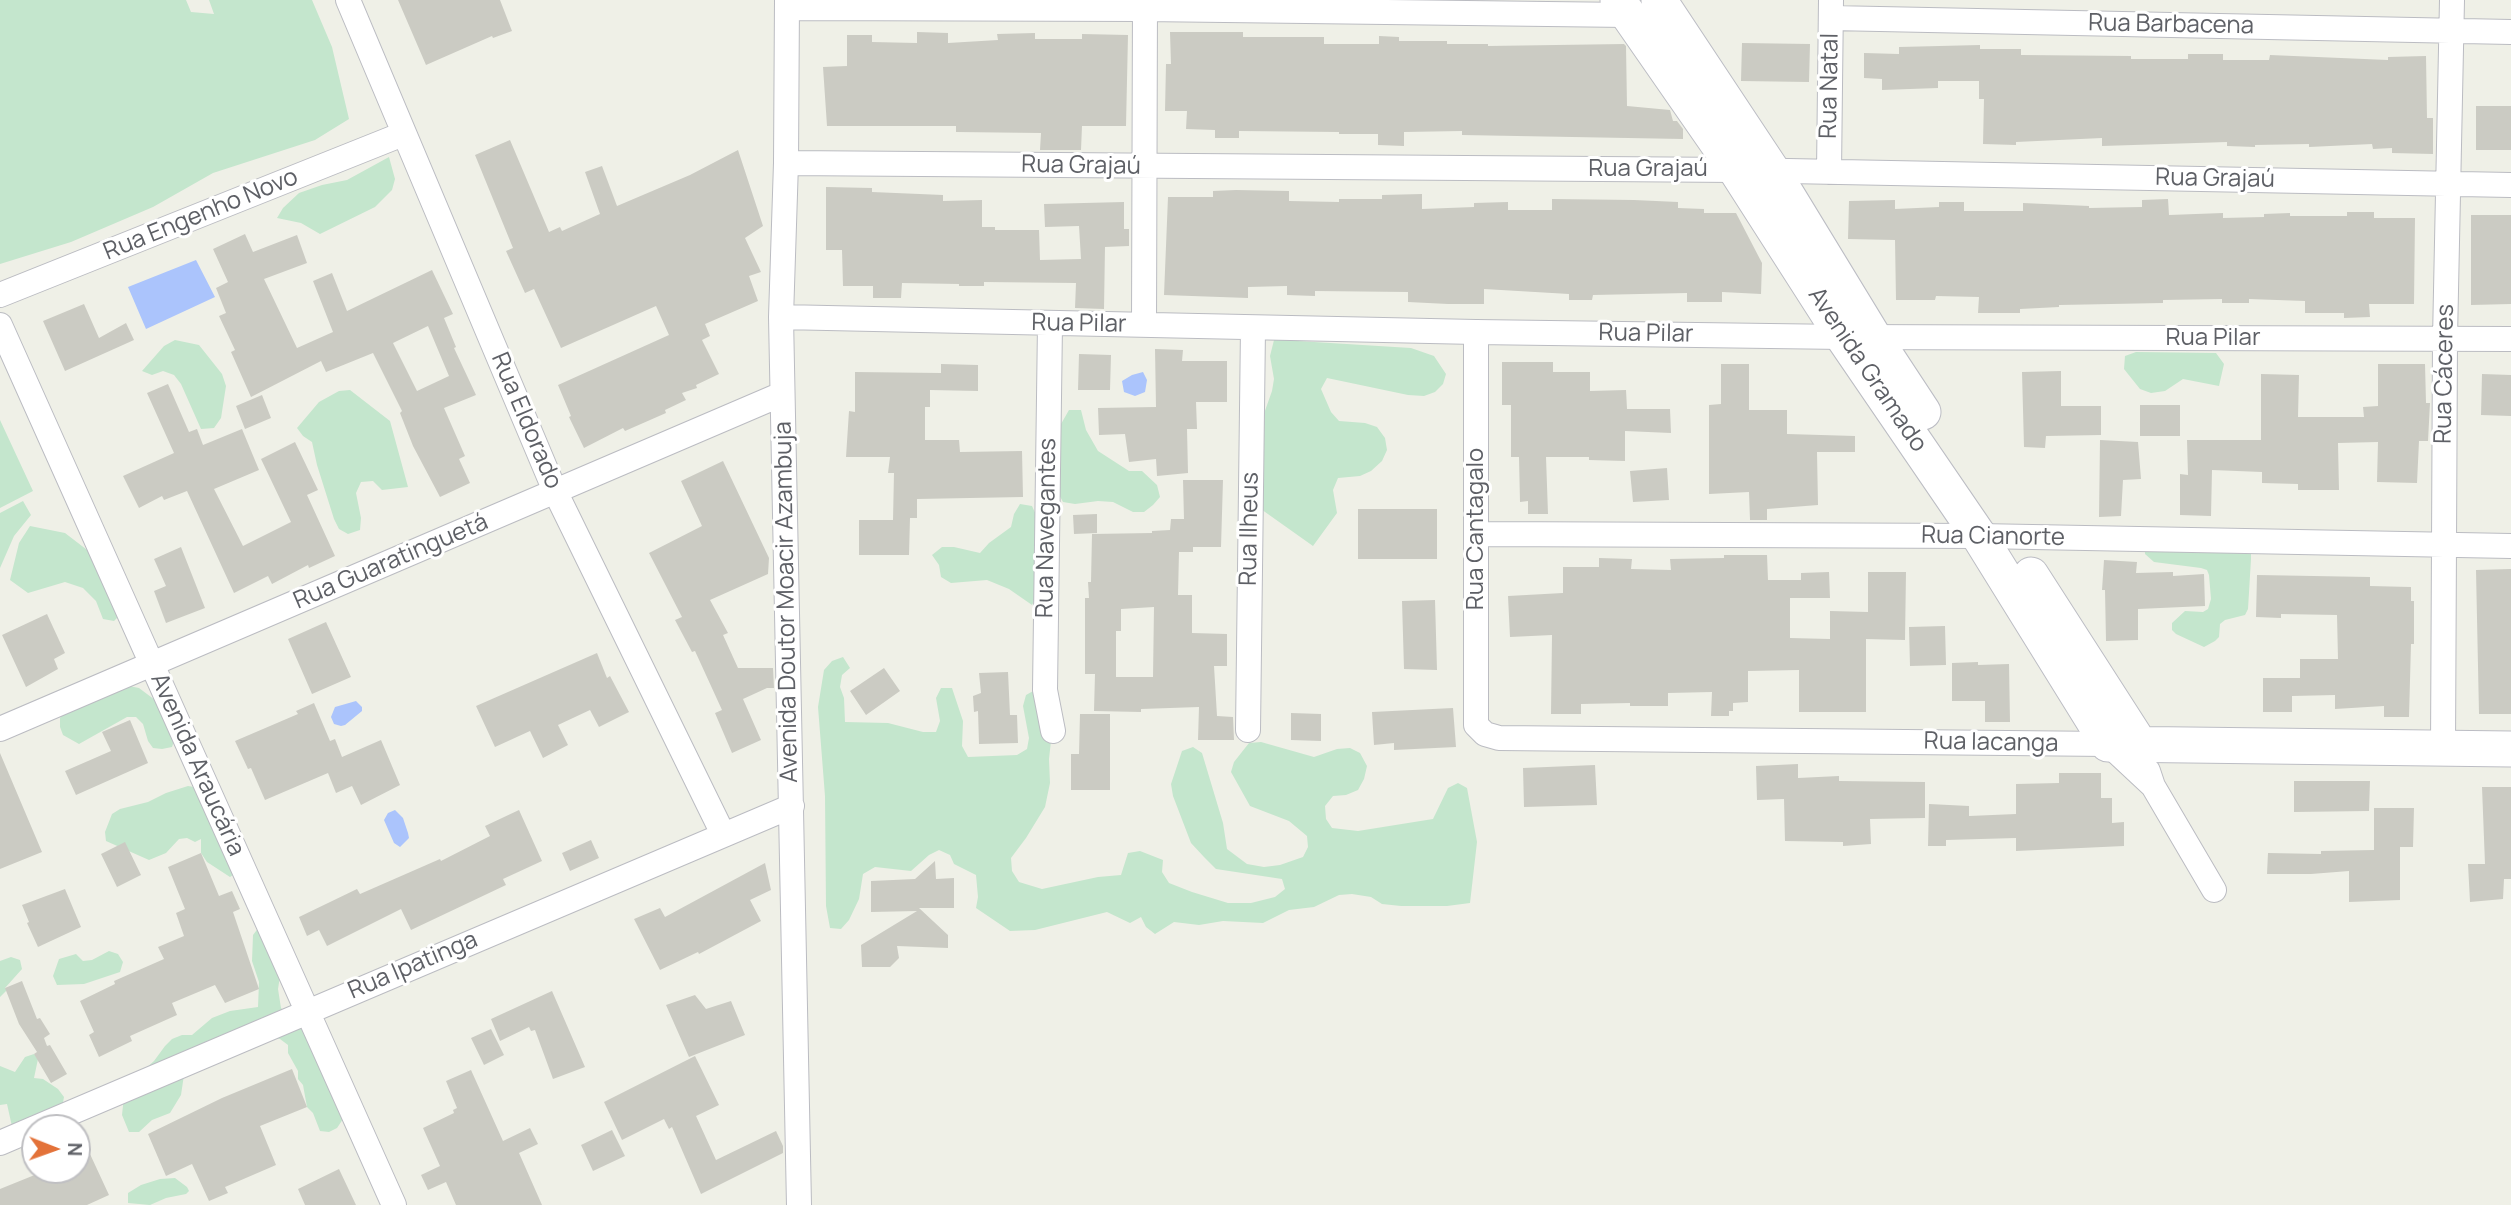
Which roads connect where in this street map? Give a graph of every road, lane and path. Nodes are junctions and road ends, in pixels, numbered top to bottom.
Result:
1 (348, 0) edge
2 (1659, 0) edge
3 (2452, 0) edge
4 (787, 4) edge
5 (1145, 4) edge
6 (1623, 7) edge
7 (1831, 9) edge
8 (2452, 32) junction
9 (2511, 32) edge
10 (403, 134) junction
11 (786, 163) junction
12 (1144, 166) junction
13 (1736, 170) junction
14 (1773, 172) junction
15 (1829, 172) junction
16 (2448, 184) junction
17 (2511, 185) edge
18 (0, 295) edge
19 (781, 317) junction
20 (1050, 324) junction
21 (0, 325) edge
22 (1144, 325) junction
23 (1253, 328) junction
24 (1476, 332) junction
25 (1858, 336) junction
26 (2445, 339) junction
27 (2511, 340) edge
28 (782, 394) junction
29 (555, 491) junction
30 (1476, 534) junction
31 (1993, 537) junction
32 (2444, 545) junction
33 (2511, 546) edge
34 (153, 665) junction
35 (1476, 725) joint
36 (0, 729) edge
37 (1248, 730) dead end
38 (1053, 731) dead end
39 (2124, 743) junction
40 (2443, 748) junction
41 (2511, 749) edge
42 (792, 806) junction
43 (723, 834) junction
44 (2214, 890) dead end
45 (307, 1011) junction
46 (68, 1114) edge
47 (21, 1134) edge
48 (0, 1143) edge
49 (394, 1205) edge
50 (799, 1205) edge

1 - 10 street, Rua Eldorado
2 - 14 street, Avenida Gramado
3 - 8 street, Rua Cáceres
4 - 5 street
4 - 11 street, Avenida Doutor Moacir Azambuja
5 - 6 street
5 - 12 street
6 - 13 street, Avenida Gramado
7 - 8 street, Rua Barbacena
7 - 15 street, Rua Natal
8 - 9 street, Rua Barbacena
8 - 16 street, Rua Cáceres
10 - 18 street, Rua Engenho Novo
10 - 29 street, Rua Eldorado
11 - 12 street, Rua Grajaú
11 - 19 street, Avenida Doutor Moacir Azambuja
12 - 13 street, Rua Grajaú
12 - 22 street
13 - 14 street, Rua Grajaú
13 - 25 street, Avenida Gramado
14 - 15 street, Rua Grajaú
14 - 25 street, Avenida Gramado
15 - 16 street, Rua Grajaú
16 - 17 street, Rua Grajaú
16 - 26 street, Rua Cáceres
19 - 20 street, Rua Pilar
19 - 28 street, Avenida Doutor Moacir Azambuja
20 - 22 street, Rua Pilar
20 - 38 street, Rua Navegantes
21 - 34 street, Avenida Araucária
22 - 23 street, Rua Pilar
23 - 24 street, Rua Pilar
23 - 37 street, Rua Ilheus
24 - 25 street, Rua Pilar
24 - 30 street, Rua Cantagalo
25 - 26 street, Rua Pilar
25 - 31 street, Avenida Gramado
26 - 27 street, Rua Pilar
26 - 32 street, Rua Cáceres
28 - 29 street, Rua Guaratinguetá
28 - 42 street, Avenida Doutor Moacir Azambuja
29 - 34 street, Rua Guaratinguetá
29 - 43 street, Rua Eldorado
30 - 31 street, Rua Cianorte
30 - 35 street, Rua Cantagalo
31 - 32 street, Rua Cianorte
31 - 39 street, Avenida Gramado
32 - 33 street, Rua Cianorte
32 - 40 street, Rua Cáceres
34 - 36 street, Rua Guaratinguetá
34 - 45 street, Avenida Araucária
35 - 39 street, Rua Iacanga
39 - 40 street, Rua Iacanga
39 - 44 street
40 - 41 street, Rua Iacanga
42 - 43 street, Rua Ipatinga
42 - 50 street, Avenida Doutor Moacir Azambuja
43 - 45 street, Rua Ipatinga
45 - 46 street, Rua Ipatinga
45 - 49 street, Avenida Araucária
47 - 48 street, Rua Ipatinga

